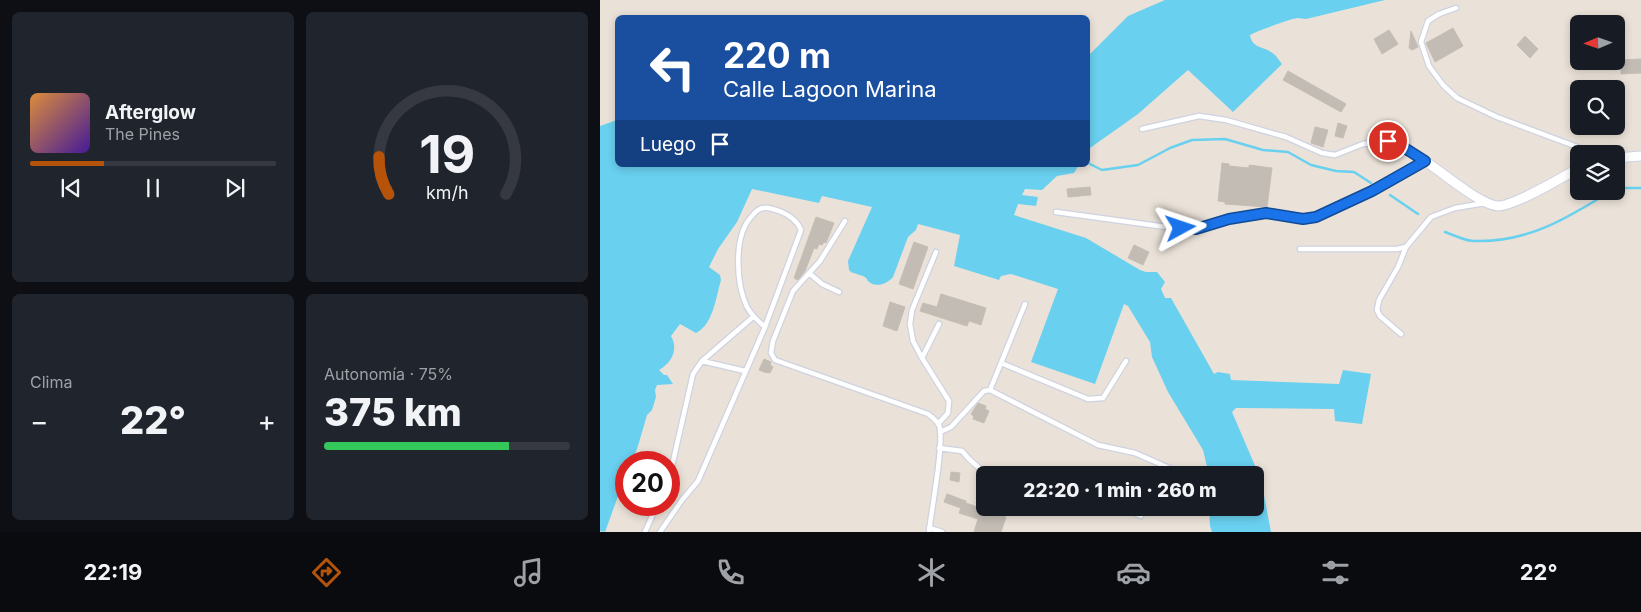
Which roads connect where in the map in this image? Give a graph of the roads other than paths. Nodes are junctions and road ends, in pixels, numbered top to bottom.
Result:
1 (1456, 8) dead end
2 (1142, 128) dead end
3 (1573, 145) edge
4 (1641, 156) edge
5 (1625, 157) edge
6 (1425, 161) junction
7 (1570, 173) edge
8 (1488, 202) junction
9 (1056, 212) dead end
10 (845, 221) dead end
11 (1406, 247) junction
12 (1300, 249) dead end
13 (936, 252) dead end
14 (809, 273) junction
15 (839, 292) dead end
16 (1025, 304) dead end
17 (753, 317) junction
18 (939, 324) dead end
19 (765, 326) junction
20 (1401, 334) dead end
21 (922, 358) junction
22 (702, 361) junction
23 (1126, 361) dead end
24 (1001, 363) junction
25 (746, 371) junction
26 (990, 390) junction
27 (938, 424) junction
28 (940, 432) junction
29 (939, 448) junction
30 (675, 451) edge
31 (977, 466) edge
32 (1165, 466) edge
33 (652, 516) edge
34 (929, 530) edge
35 (644, 532) edge
36 (660, 532) edge
37 (942, 532) edge

1 - 3 lane
2 - 6 lane
4 - 5 street
6 - 8 street
6 - 9 lane
7 - 8 street
8 - 11 lane
10 - 14 lane
11 - 12 lane
11 - 20 lane
13 - 21 lane
14 - 15 lane
14 - 27 lane
16 - 24 lane
17 - 19 lane
17 - 19 lane
17 - 22 lane
18 - 21 lane
19 - 25 lane
21 - 27 lane
22 - 25 lane
22 - 30 lane
23 - 24 lane
24 - 26 lane
25 - 36 lane
26 - 28 lane
26 - 32 lane
27 - 28 lane
28 - 29 lane
29 - 31 lane
29 - 34 lane
33 - 35 lane
34 - 37 lane

